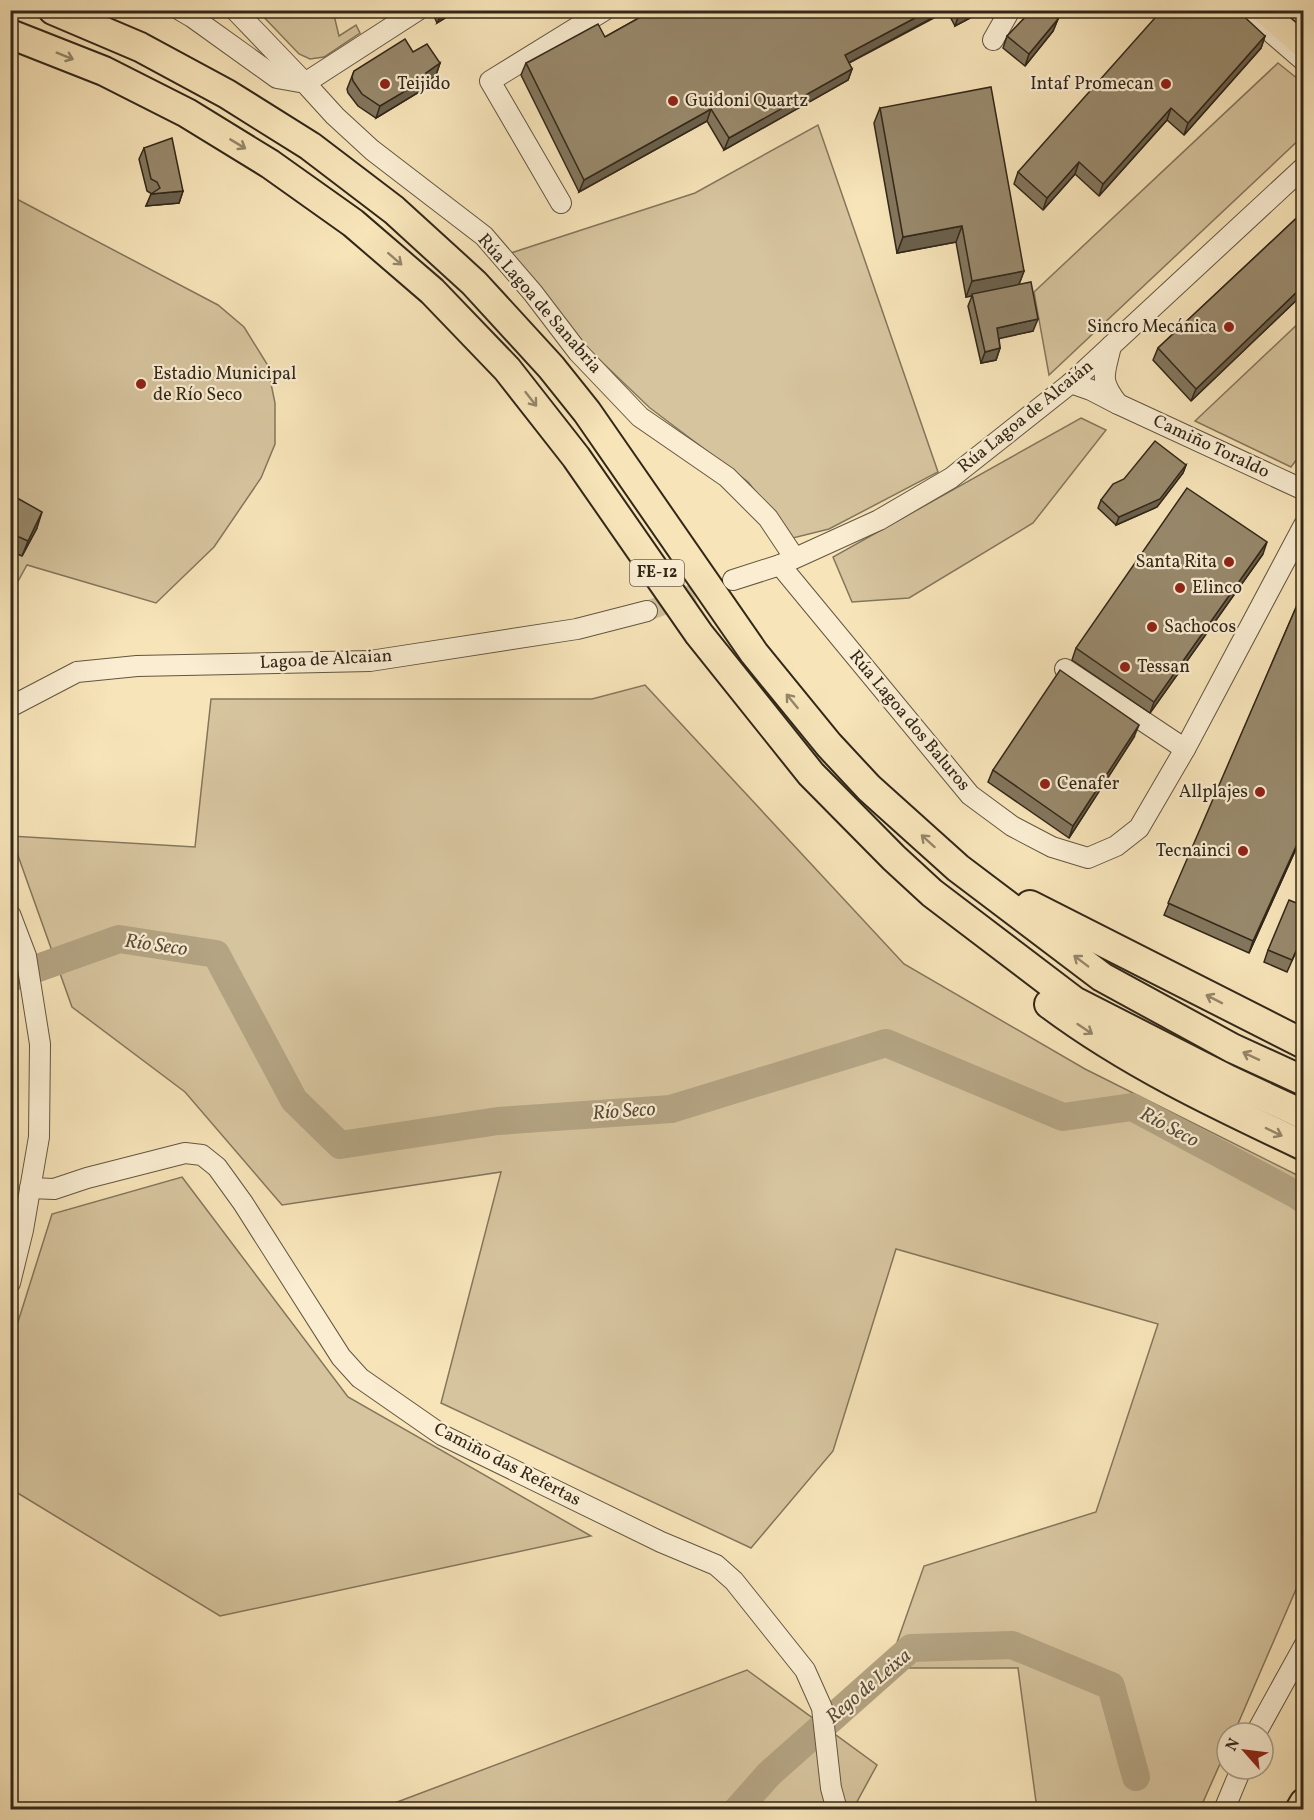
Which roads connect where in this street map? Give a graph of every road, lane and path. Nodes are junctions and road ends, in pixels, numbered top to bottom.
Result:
1 (53, 10) edge
2 (180, 10) edge
3 (235, 10) edge
4 (418, 10) edge
5 (605, 10) edge
6 (1010, 10) edge
7 (1245, 10) edge
8 (1262, 10) edge
9 (1280, 10) edge
10 (1299, 10) edge
11 (1304, 15) edge
12 (1304, 30) edge
13 (10, 34) edge
14 (993, 40) dead end
15 (1304, 46) edge
16 (1304, 61) edge
17 (305, 83) junction
18 (1304, 167) edge
19 (561, 203) dead end
20 (1111, 346) junction
21 (1071, 383) junction
22 (1118, 404) junction
23 (1304, 490) edge
24 (1304, 525) edge
25 (787, 561) junction
26 (733, 580) tunnel mouth
27 (647, 611) tunnel mouth
28 (1065, 669) dead end
29 (10, 707) edge
30 (1185, 749) junction
31 (958, 868) junction
32 (932, 893) junction
33 (10, 914) edge
34 (1304, 1044) edge
35 (1304, 1081) edge
36 (1304, 1115) edge
37 (1304, 1146) edge
38 (30, 1188) junction
39 (10, 1283) edge
40 (1304, 1646) edge
41 (1263, 1721) edge
42 (1236, 1781) edge
43 (1304, 1803) edge
44 (837, 1809) edge
45 (1224, 1809) edge
46 (1300, 1809) edge

31 -> 1 highway, FE-12
2 - 17 street
3 - 17 street, Rúa Lagoa de Sanabria
4 - 17 street
5 - 19 street
6 - 14 street
7 - 16 street
8 - 15 main road
9 - 12 main road
10 - 11 street
13 -> 32 highway, FE-12
17 - 25 street, Rúa Lagoa de Sanabria
18 - 20 street, Rúa Lagoa de Alcaián
20 - 21 street, Rúa Lagoa de Alcaián
20 - 22 street
21 - 22 street, Camiño Toraldo
21 - 25 street, Rúa Lagoa de Alcaián
22 - 23 street, Camiño Toraldo
24 - 30 street, Rúa Lagoa dos Baluros
25 - 26 street, Rúa Lagoa de Alcaián
25 - 30 street, Rúa Lagoa dos Baluros
27 - 29 street, Lagoa de Alcaian
28 - 30 street
34 -> 31 highway
35 -> 31 highway, FE-12
32 - 36 highway, FE-12
32 -> 37 highway
33 - 38 street
38 - 39 street
38 - 44 street, Camiño das Refertas
40 - 41 street
42 - 45 street
43 - 46 highway

